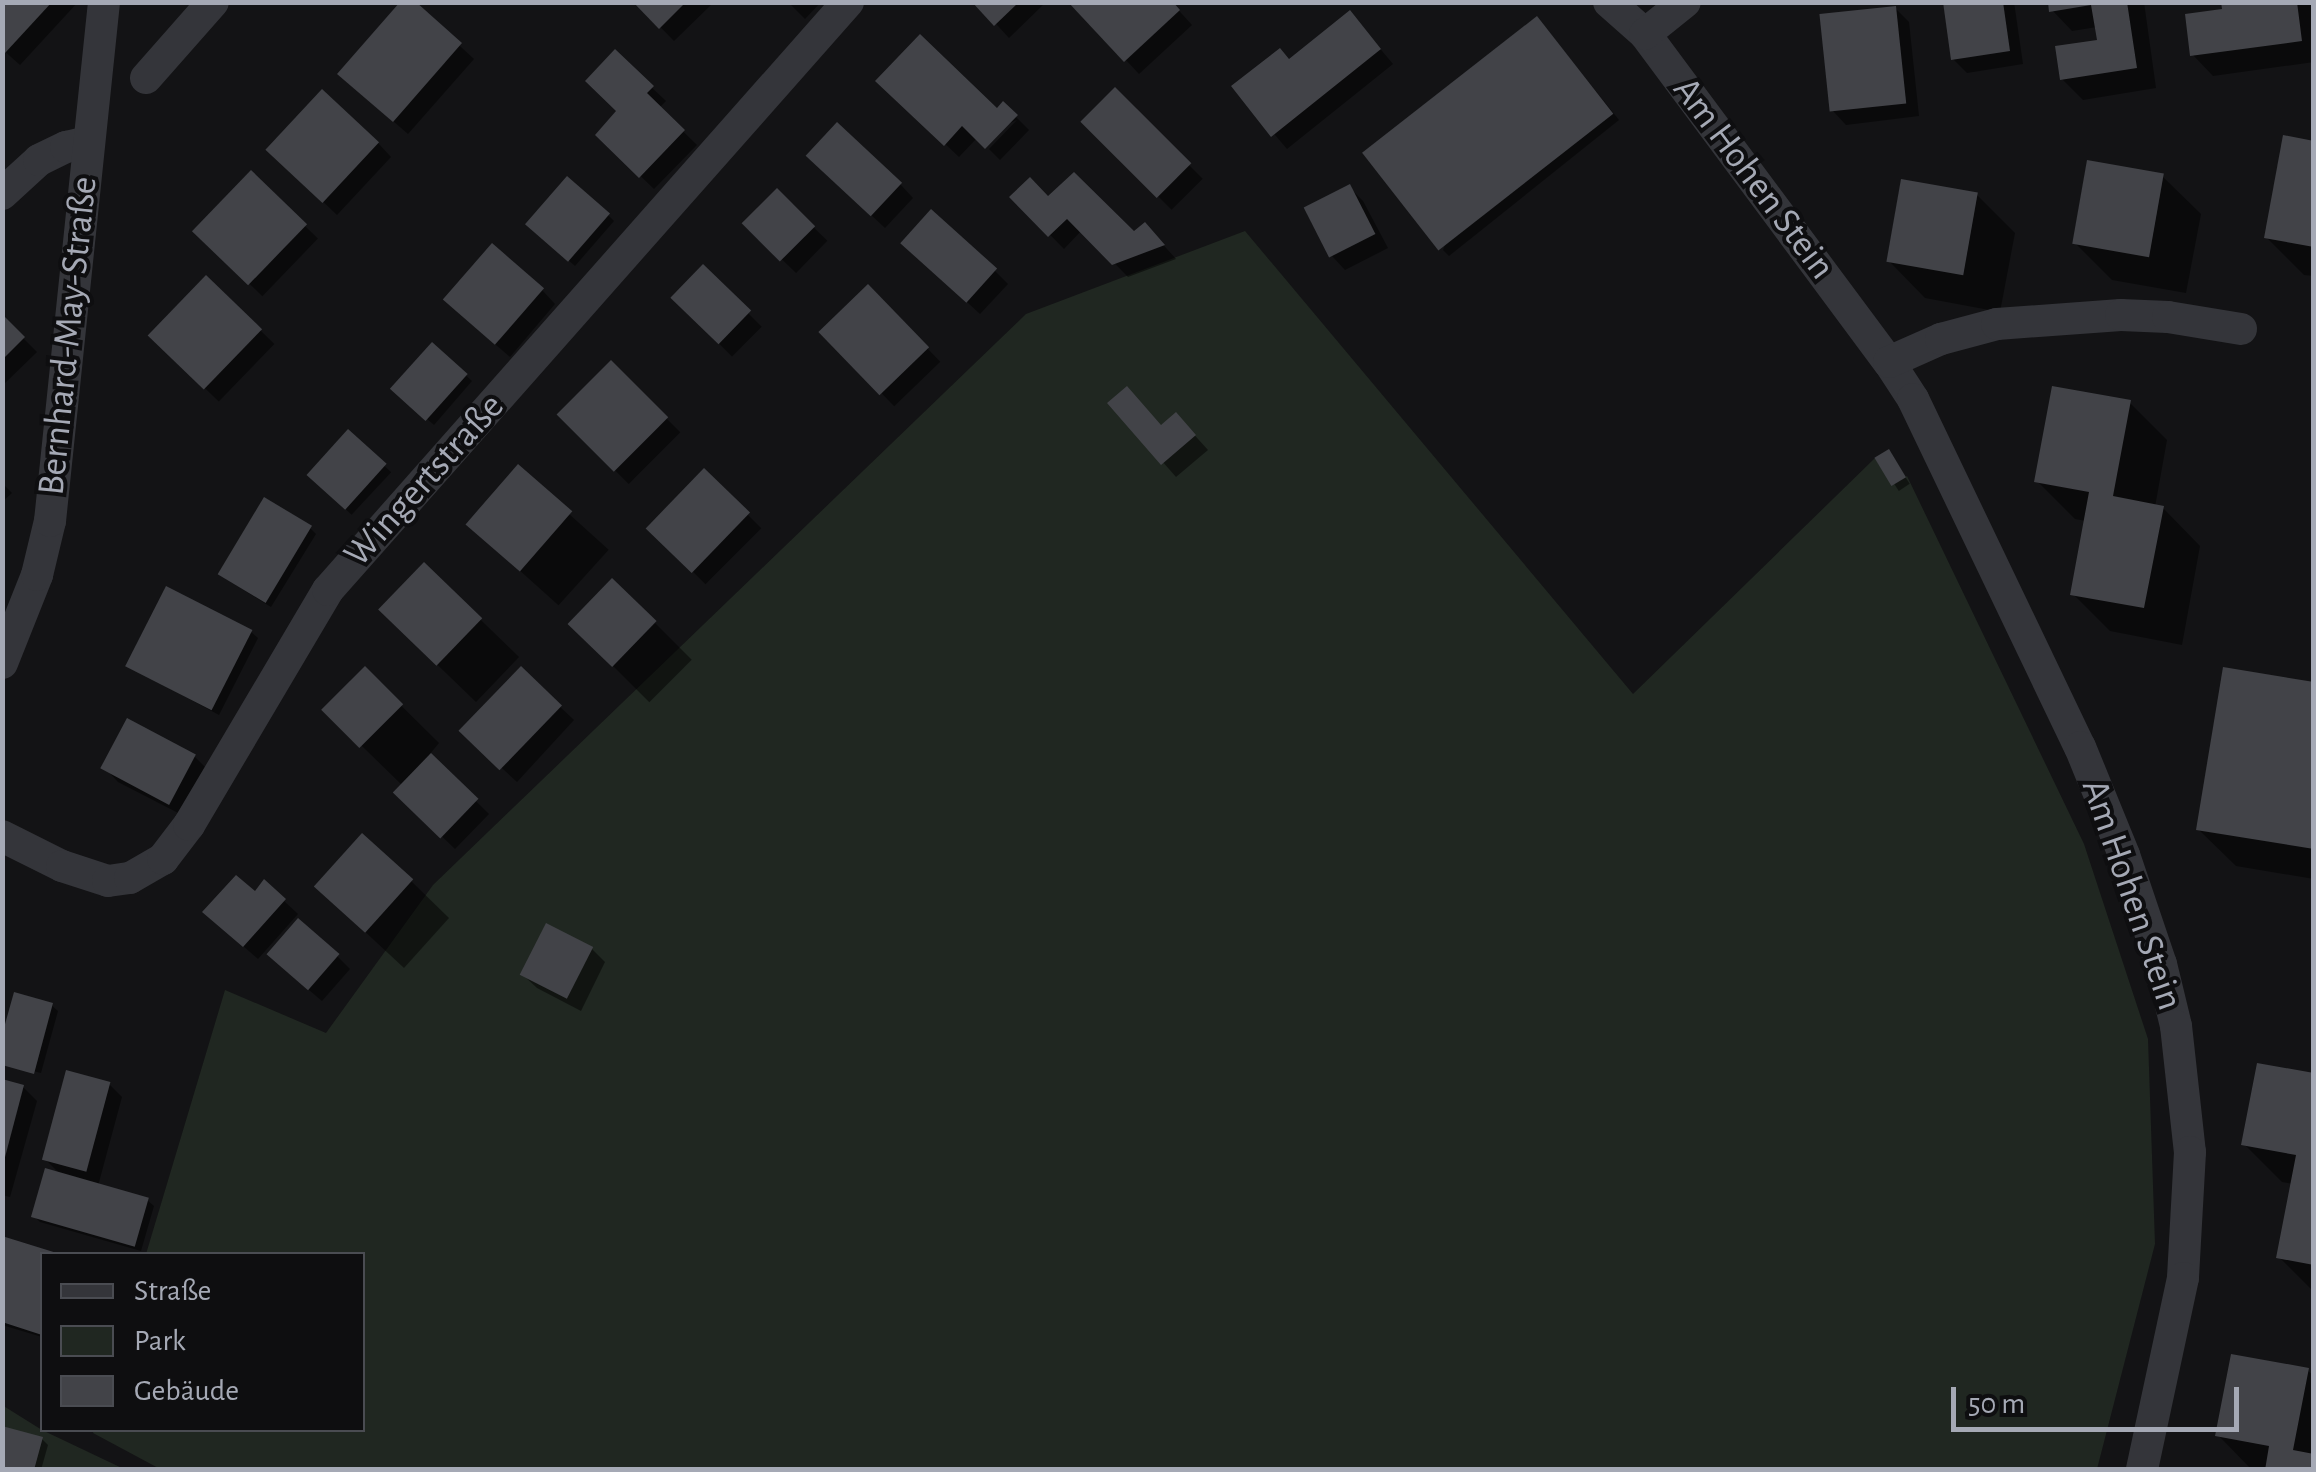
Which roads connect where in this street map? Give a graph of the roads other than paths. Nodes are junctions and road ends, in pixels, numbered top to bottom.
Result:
1 (104, 2) edge
2 (213, 2) edge
3 (848, 2) edge
4 (1609, 2) edge
5 (1685, 2) edge
6 (1644, 34) junction
7 (146, 78) dead end
8 (88, 142) junction
9 (2, 194) edge
10 (2240, 329) dead end
11 (1890, 362) junction
12 (2, 663) edge
13 (2, 836) edge
14 (2142, 1470) edge

1 - 8 street, Bernhard-May-Straße
2 - 7 street
3 - 13 street, Wingertstraße
4 - 6 street, Am Hohen Stein
5 - 6 street
6 - 11 street, Am Hohen Stein
8 - 9 street
8 - 12 street, Bernhard-May-Straße
10 - 11 street
11 - 14 street, Am Hohen Stein

